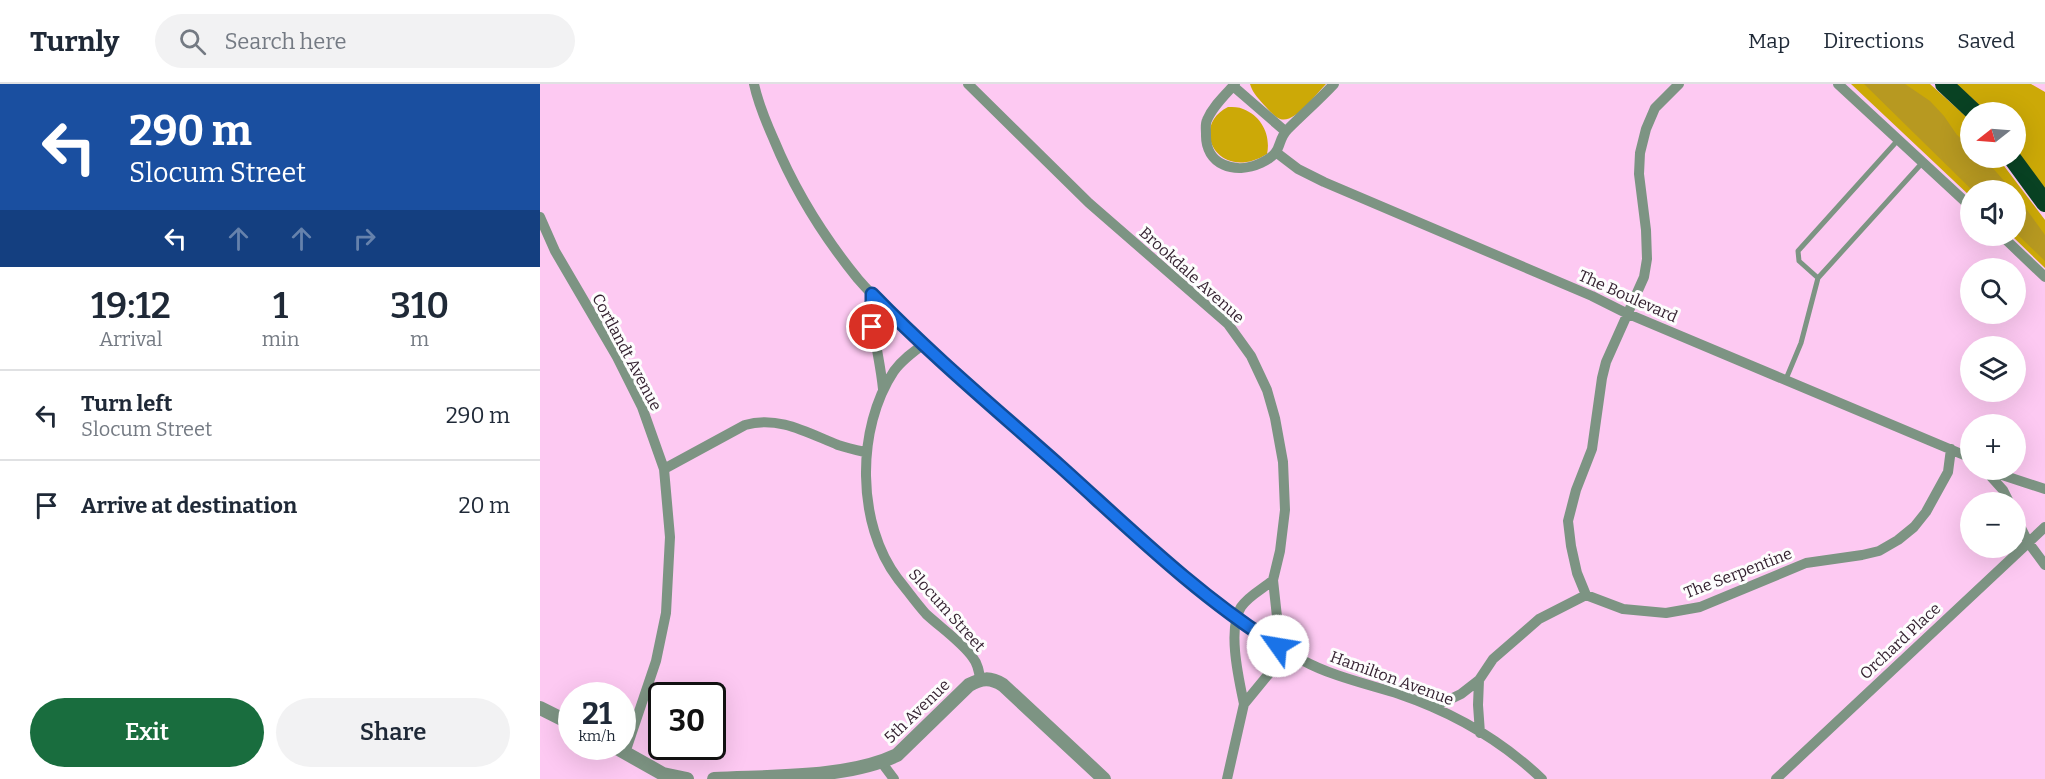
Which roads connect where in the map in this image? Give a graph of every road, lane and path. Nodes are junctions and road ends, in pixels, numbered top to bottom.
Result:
1 (754, 84) edge
2 (968, 84) edge
3 (1334, 84) edge
4 (1679, 84) edge
5 (1838, 84) edge
6 (1944, 84) edge
7 (1234, 85) edge
8 (1963, 102) edge
9 (1285, 131) junction
10 (1898, 140) junction
11 (1277, 153) junction
12 (1923, 162) junction
13 (2019, 168) edge
14 (1960, 197) edge
15 (2045, 203) edge
16 (540, 217) edge
17 (2012, 246) edge
18 (2045, 277) edge
19 (1818, 278) junction
20 (872, 294) junction
21 (1626, 313) junction
22 (924, 344) junction
23 (1785, 381) junction
24 (883, 390) junction
25 (1951, 448) junction
26 (866, 452) junction
27 (1960, 452) edge
28 (664, 469) junction
29 (1994, 480) edge
30 (2017, 480) edge
31 (2045, 489) edge
32 (2004, 492) edge
33 (2045, 527) edge
34 (2026, 538) edge
35 (2028, 542) junction
36 (2045, 565) edge
37 (1273, 580) junction
38 (1586, 595) junction
39 (1236, 619) junction
40 (1278, 646) junction
41 (980, 679) junction
42 (1479, 680) junction
43 (1244, 704) junction
44 (1434, 707) junction
45 (541, 710) edge
46 (636, 710) edge
47 (558, 718) edge
48 (1480, 733) junction
49 (636, 758) edge
50 (882, 763) junction
51 (677, 778) edge
52 (714, 779) edge
53 (894, 779) edge
54 (1104, 779) edge
55 (1227, 779) edge
56 (1542, 779) edge
57 (1776, 779) edge

1 - 20 street, Hamilton Avenue
2 - 37 street, Brookdale Avenue
3 - 9 street
4 - 21 street
5 - 10 street
6 - 8 highway
7 - 9 street
7 - 11 street
9 - 11 street
10 - 12 street
10 - 19 lane
11 - 21 street, The Boulevard
12 - 14 street
12 - 19 lane
13 - 15 highway
16 - 28 street, Cortlandt Avenue
17 - 18 street
19 - 23 lane
20 - 22 street, Hamilton Avenue
20 - 24 street, Slocum Street
21 - 23 street, The Boulevard
21 - 38 street
22 - 24 street, Slocum Street
22 - 39 street, Hamilton Avenue
23 - 25 street, The Boulevard
24 - 26 street, Slocum Street
25 - 27 street, The Boulevard
25 - 38 street, The Serpentine
26 - 28 street
26 - 41 street, Slocum Street
28 - 46 street, Cortlandt Avenue
29 - 32 street
30 - 31 street
33 - 35 street, Orchard Place
34 - 35 street
35 - 36 street
35 - 57 street, Orchard Place
37 - 39 street
37 - 40 street, Brookdale Avenue
38 - 42 street
39 - 40 street, Hamilton Avenue
39 - 43 street, Brookdale Avenue
40 - 43 street, Brookdale Avenue
40 - 44 street, Hamilton Avenue
41 - 50 street, 5th Avenue
41 - 54 street
42 - 44 street
42 - 48 street
43 - 55 street, Brookdale Avenue
44 - 48 street, Hamilton Avenue
45 - 47 street
48 - 56 street, Hamilton Avenue
49 - 51 street
50 - 52 street, 5th Avenue
50 - 53 street

